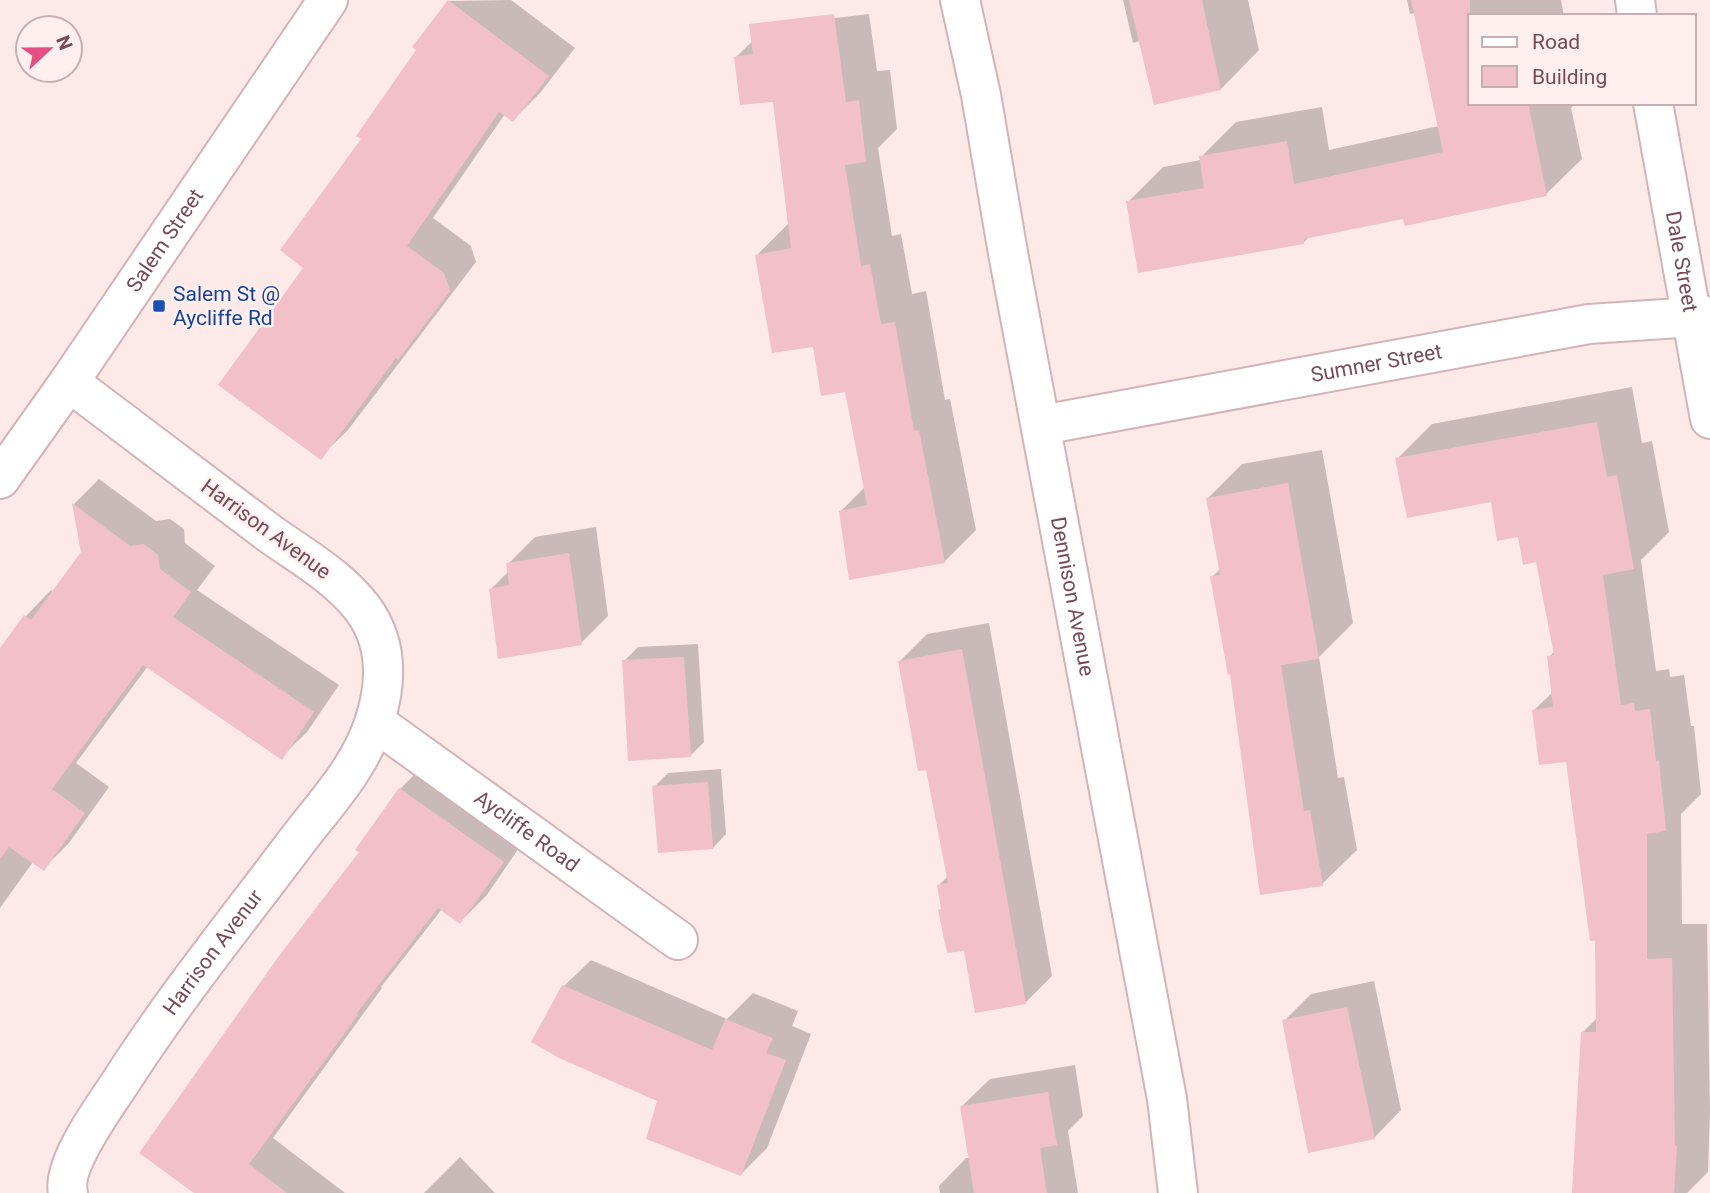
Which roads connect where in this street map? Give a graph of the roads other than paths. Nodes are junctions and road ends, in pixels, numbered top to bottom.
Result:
1 (328, 0) edge
2 (960, 0) edge
3 (1653, 105) edge
4 (1700, 316) edge
5 (69, 382) junction
6 (1710, 419) edge
7 (1042, 425) junction
8 (0, 479) edge
9 (375, 722) junction
10 (678, 940) dead end
11 (68, 1193) edge
12 (1178, 1193) edge

1 - 5 street, Salem Street
2 - 7 street, Dennison Avenue
3 - 4 street, Dale Street
4 - 6 street, Dale Street
4 - 7 street, Sumner Street
5 - 8 street, Salem Street
5 - 9 street, Harrison Avenue
7 - 12 street, Dennison Avenue
9 - 10 street, Aycliffe Road
9 - 11 street, Harrison Avenur

